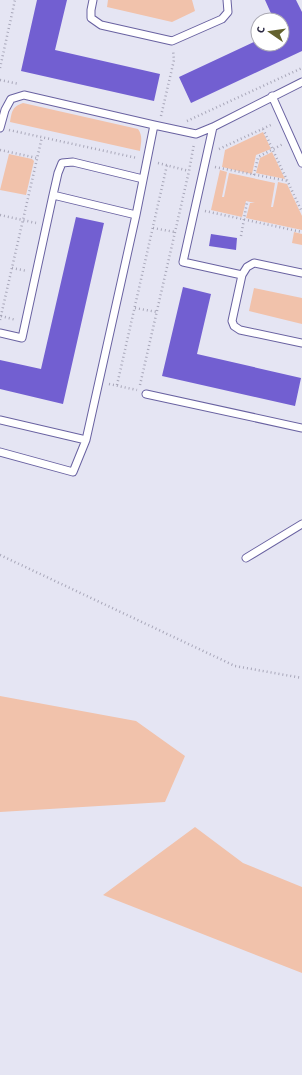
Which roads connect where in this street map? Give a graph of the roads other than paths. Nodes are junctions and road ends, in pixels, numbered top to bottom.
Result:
1 (93, 0) edge
2 (227, 0) edge
3 (302, 82) edge
4 (272, 96) junction
5 (154, 125) junction
6 (213, 127) junction
7 (0, 128) edge
8 (302, 163) edge
9 (143, 179) junction
10 (53, 195) junction
11 (136, 215) junction
12 (302, 273) edge
13 (242, 275) junction
14 (0, 333) edge
15 (302, 343) edge
16 (146, 394) dead end
17 (0, 420) edge
18 (302, 428) edge
19 (86, 440) junction
20 (0, 452) edge
21 (302, 524) edge
22 (246, 558) dead end

1 - 2 lane
3 - 4 lane
4 - 6 lane
4 - 8 lane
5 - 6 lane
5 - 7 lane
5 - 9 lane
6 - 13 lane
9 - 10 lane
9 - 11 lane
10 - 11 lane
10 - 14 lane
11 - 19 lane
12 - 13 lane
13 - 15 lane
16 - 18 lane
17 - 19 lane
19 - 20 lane
21 - 22 lane

